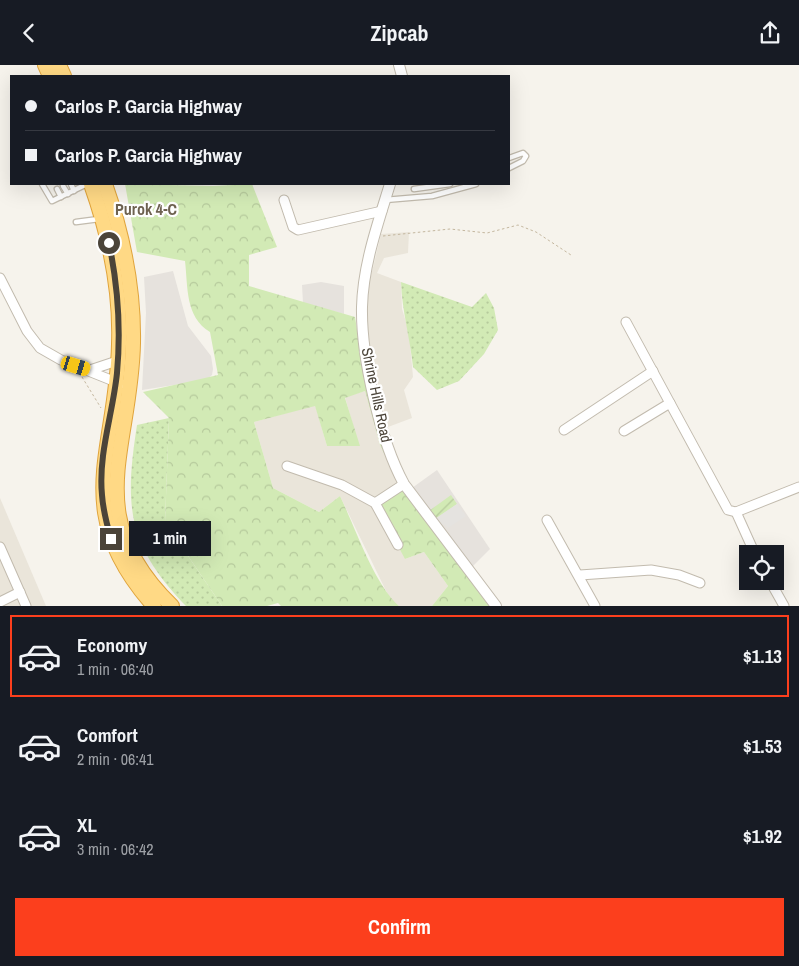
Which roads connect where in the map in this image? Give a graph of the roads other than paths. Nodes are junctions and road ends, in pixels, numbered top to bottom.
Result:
1 (510, 158) edge
2 (510, 168) edge
3 (43, 185) edge
4 (71, 185) edge
5 (85, 185) edge
6 (91, 185) edge
7 (105, 185) edge
8 (390, 185) edge
9 (443, 185) edge
10 (472, 185) edge
11 (63, 186) dead end
12 (57, 189) dead end
13 (414, 189) dead end
14 (74, 191) junction
15 (68, 194) junction
16 (61, 197) junction
17 (284, 200) dead end
18 (385, 200) junction
19 (382, 211) junction
20 (103, 219) junction
21 (76, 222) dead end
22 (0, 278) edge
23 (626, 321) dead end
24 (125, 361) junction
25 (90, 370) junction
26 (652, 371) junction
27 (123, 384) junction
28 (670, 403) junction
29 (564, 430) dead end
30 (624, 431) dead end
31 (287, 466) dead end
32 (404, 484) junction
33 (799, 487) edge
34 (375, 503) junction
35 (736, 512) junction
36 (547, 519) dead end
37 (398, 545) dead end
38 (751, 545) edge
39 (0, 547) edge
40 (3, 563) edge
41 (580, 575) junction
42 (700, 583) dead end
43 (775, 590) edge
44 (20, 591) junction
45 (0, 602) edge
46 (26, 606) edge
47 (154, 606) edge
48 (172, 606) edge
49 (496, 606) edge
50 (595, 606) edge
51 (784, 606) edge

1 - 2 lane
3 - 16 lane
4 - 14 lane
5 - 14 lane
6 - 20 highway
7 - 24 highway
8 - 18 street, Shrine Hills Road
9 - 13 lane
10 - 18 lane
11 - 15 lane
12 - 16 lane
14 - 15 lane
15 - 16 lane
17 - 19 street
18 - 19 street, Shrine Hills Road
19 - 32 street, Shrine Hills Road
20 - 21 lane
20 - 24 highway
22 - 25 street
23 - 26 street
24 - 25 street
24 - 27 highway
25 - 27 street
26 - 28 street
26 - 29 street
27 - 47 highway
27 - 48 highway
28 - 30 street
28 - 35 street
31 - 34 street
32 - 34 street
32 - 49 street, Shrine Hills Road
33 - 35 street
34 - 37 street
35 - 38 street
36 - 41 street
39 - 40 street
40 - 44 street
41 - 42 street
41 - 50 street
43 - 51 street
44 - 45 street
44 - 46 street

